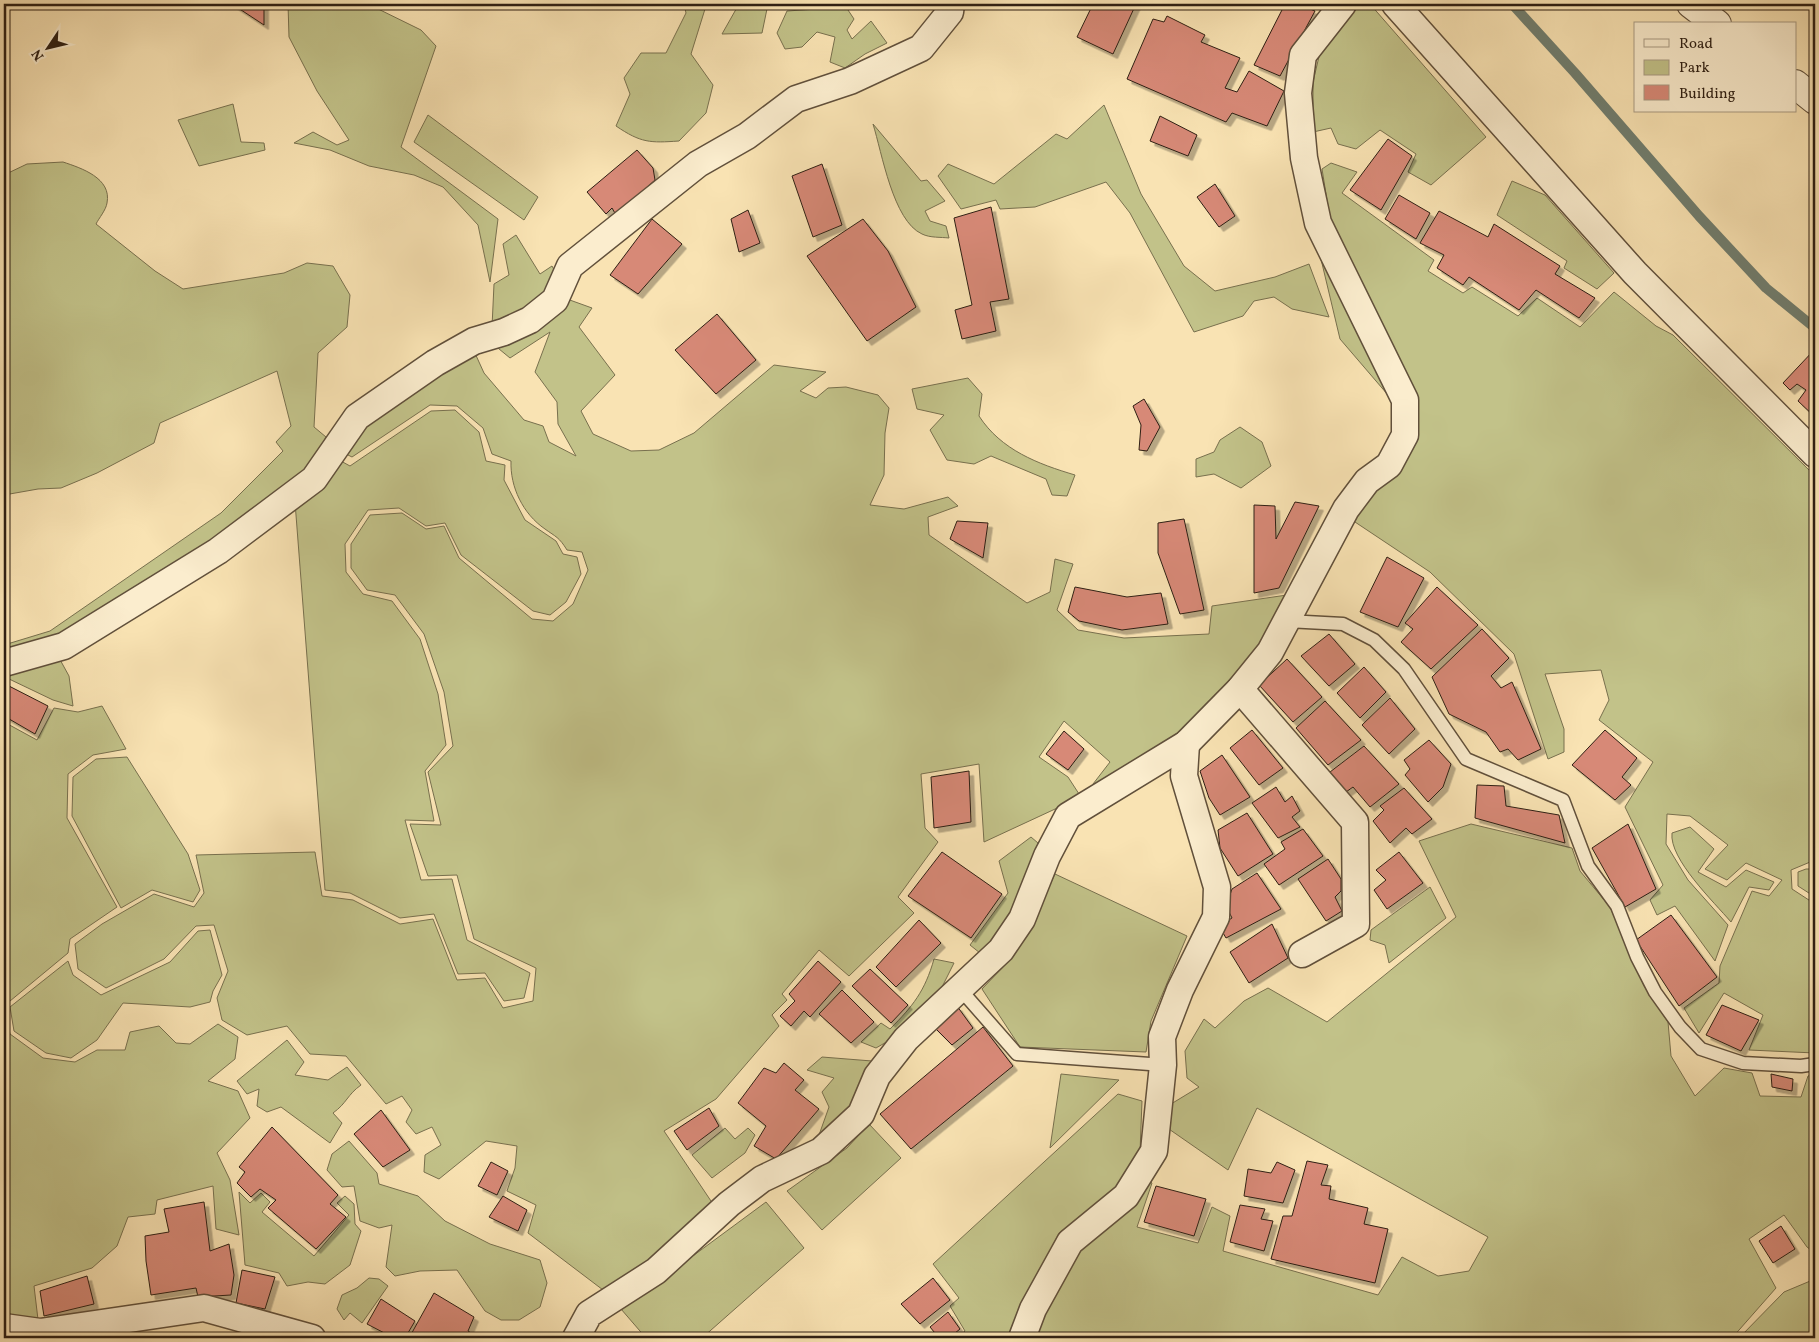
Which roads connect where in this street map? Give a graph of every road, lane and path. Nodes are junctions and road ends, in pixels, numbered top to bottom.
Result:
1 (951, 4) edge
2 (1343, 4) edge
3 (1395, 4) edge
4 (1691, 4) edge
5 (1714, 22) edge
6 (1796, 85) edge
7 (1815, 100) edge
8 (1815, 454) edge
9 (1287, 621) junction
10 (4, 663) edge
11 (1240, 689) junction
12 (1186, 744) junction
13 (1302, 954) dead end
14 (960, 989) junction
15 (1815, 1064) edge
16 (1163, 1065) junction
17 (4, 1327) edge
18 (312, 1338) edge
19 (576, 1338) edge
20 (1022, 1338) edge

1 - 10 street
2 - 9 street
3 - 8 street
4 - 5 street
6 - 7 street
9 - 11 street
9 - 15 lane
11 - 12 street
11 - 13 street
12 - 14 street
12 - 16 street
14 - 16 lane
14 - 19 street
16 - 20 street
17 - 18 street

